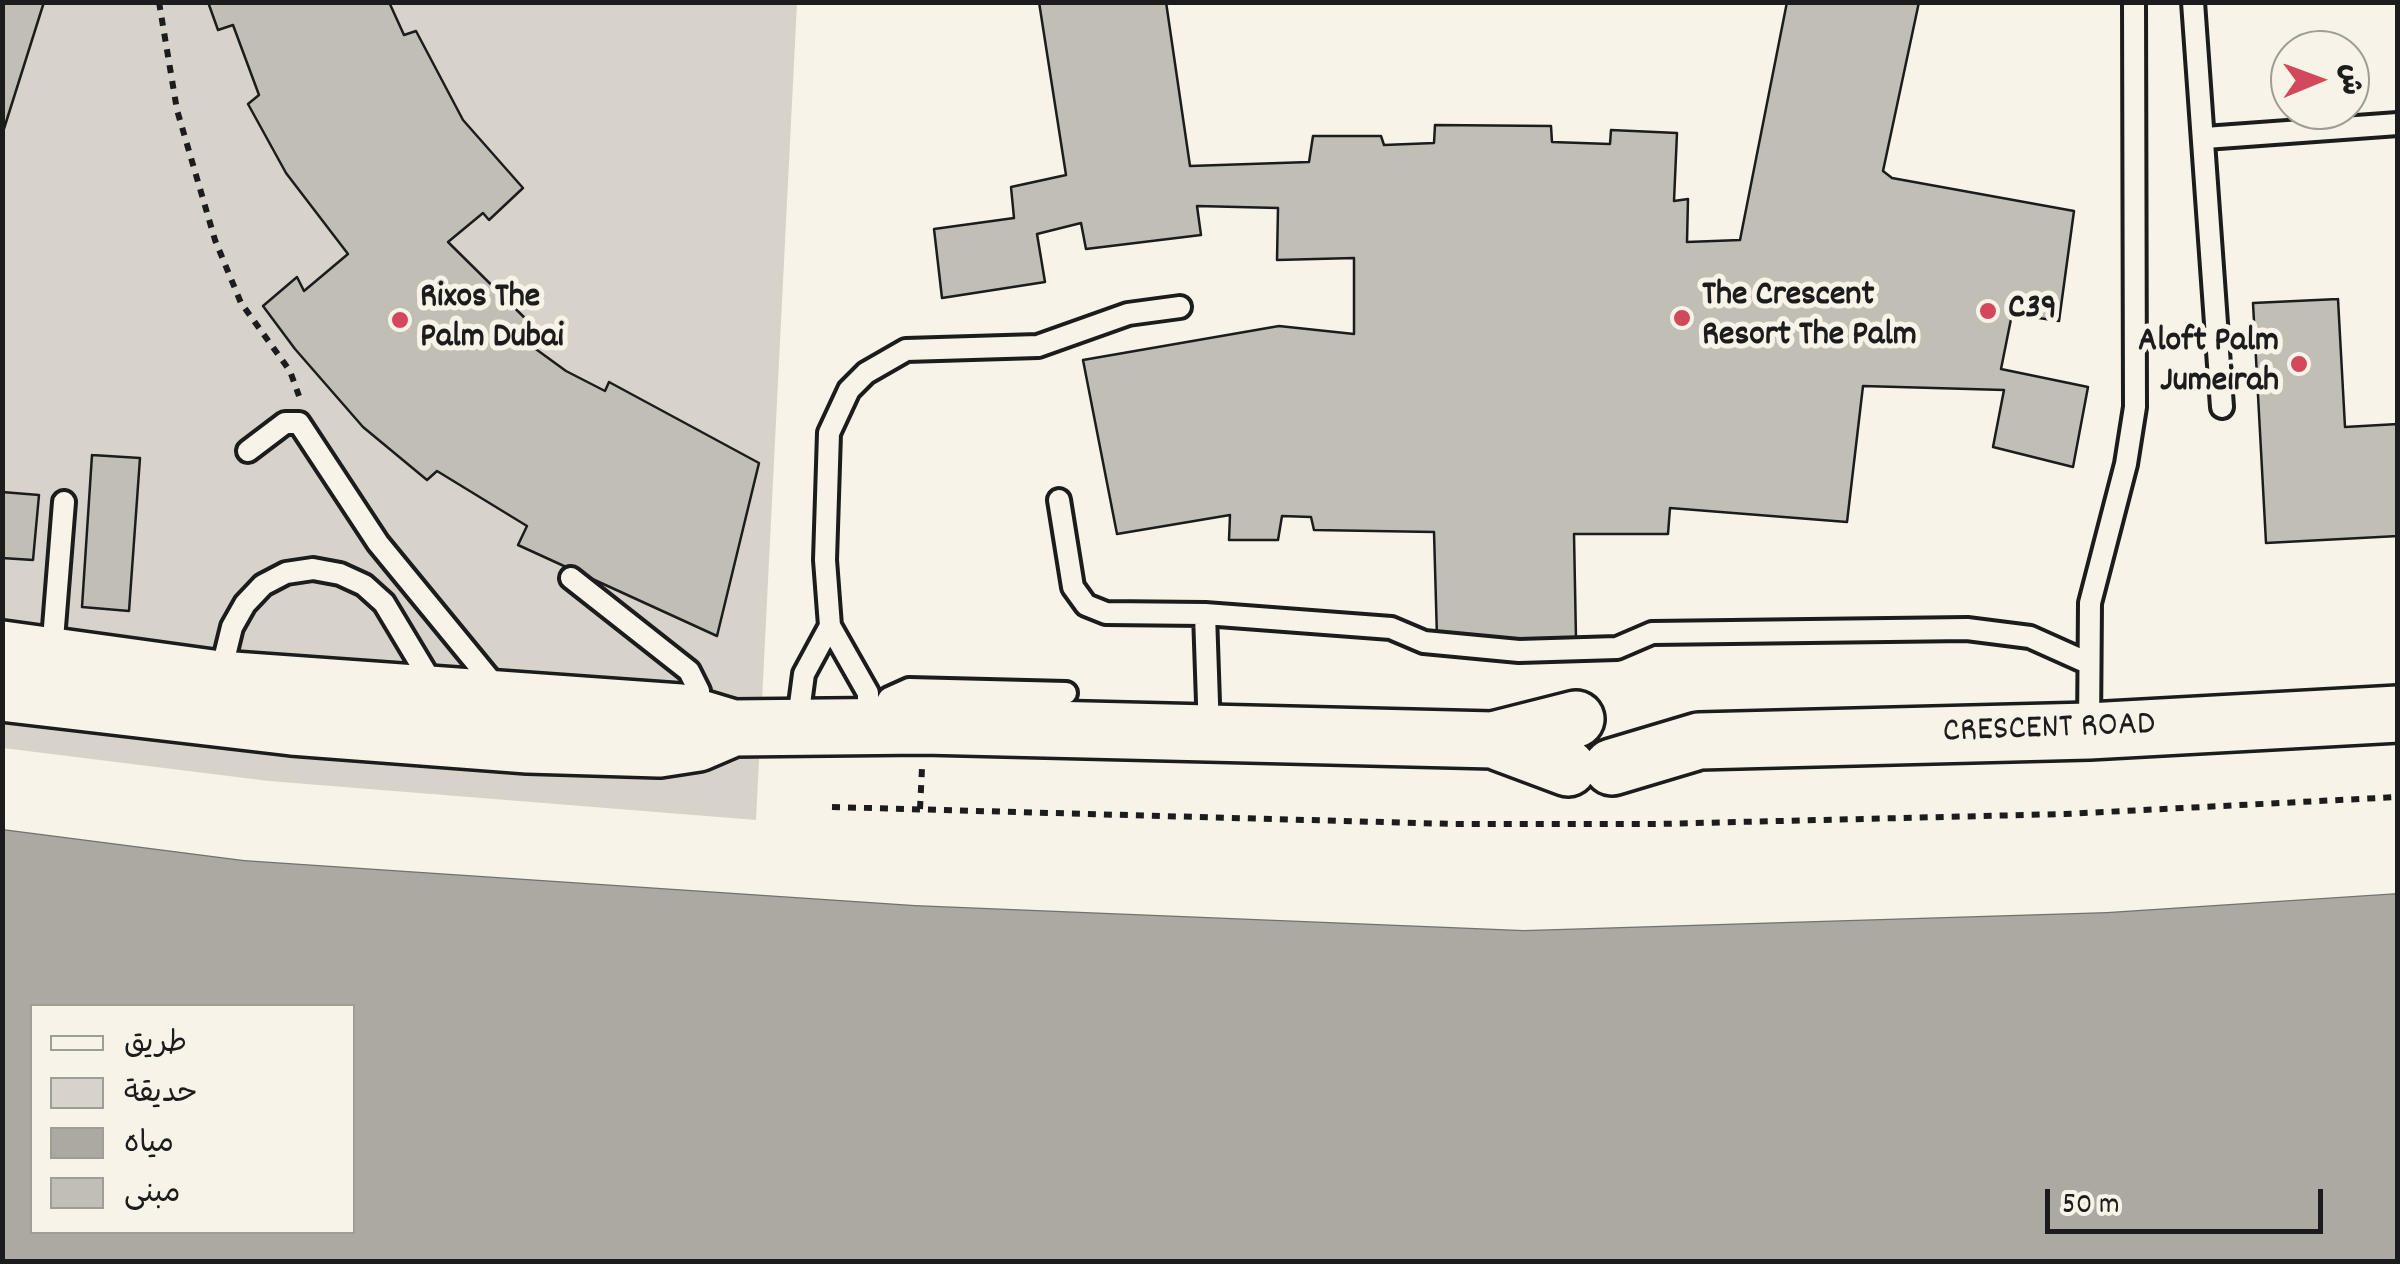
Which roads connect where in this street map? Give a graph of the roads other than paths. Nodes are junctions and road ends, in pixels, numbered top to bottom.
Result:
1 (2134, 2) edge
2 (2193, 2) edge
3 (2398, 124) edge
4 (2205, 138) junction
5 (1180, 307) dead end
6 (2222, 407) dead end
7 (248, 451) dead end
8 (1059, 500) dead end
9 (64, 502) dead end
10 (570, 578) dead end
11 (1205, 614) junction
12 (830, 626) junction
13 (2088, 662) junction
14 (26, 675) edge
15 (1066, 693) dead end
16 (441, 698) junction
17 (217, 699) junction
18 (508, 701) junction
19 (988, 709) junction
20 (2398, 714) edge
21 (716, 722) junction
22 (871, 726) junction
23 (797, 728) junction
24 (2089, 731) junction
25 (1209, 733) junction

1 - 13 lane
2 - 4 lane
3 - 4 lane
4 - 6 lane
5 - 12 lane
7 - 18 lane
8 - 11 lane
9 - 14 lane
10 - 21 lane
11 - 13 lane
11 - 25 lane
12 - 22 lane
12 - 23 lane
13 - 24 lane
14 - 17 main road
15 - 19 lane
16 - 17 main road, CRESCENT ROAD
16 - 17 lane
16 - 18 main road, CRESCENT ROAD
17 - 21 main road
18 - 21 main road, CRESCENT ROAD
19 - 22 main road, CRESCENT ROAD
19 - 25 main road, CRESCENT ROAD
20 - 24 main road, CRESCENT ROAD
21 - 23 main road, CRESCENT ROAD
22 - 23 main road, CRESCENT ROAD
24 - 25 main road, CRESCENT ROAD

